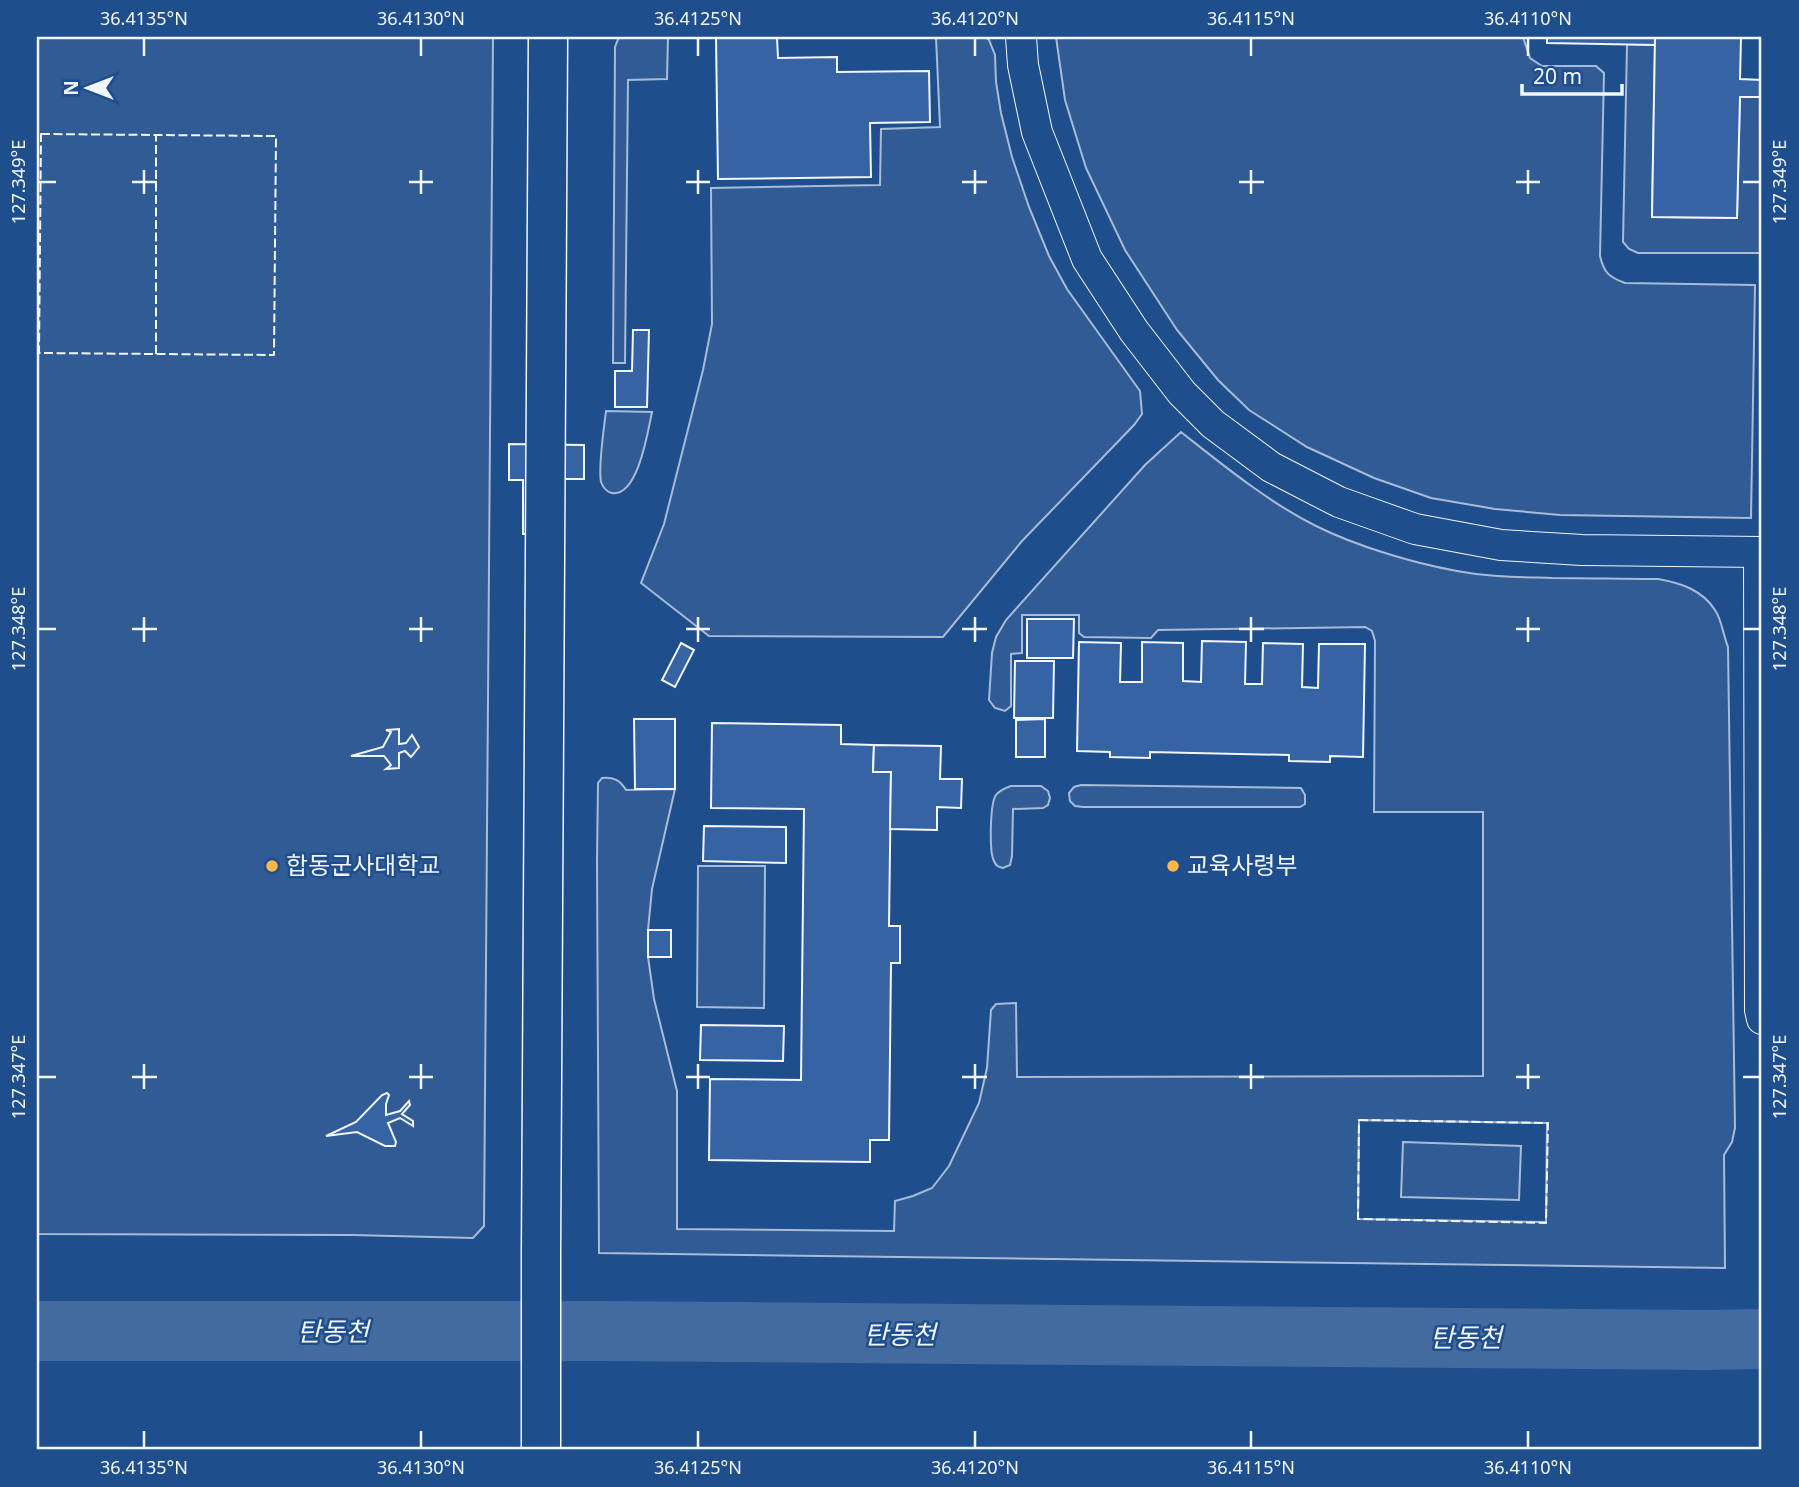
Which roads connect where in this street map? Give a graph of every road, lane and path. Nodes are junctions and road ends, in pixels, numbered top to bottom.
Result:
1 (548, 37) edge
2 (1021, 37) edge
3 (1761, 552) edge
4 (1762, 1019) edge
5 (541, 1450) edge

1 - 5 street
2 - 3 street
3 - 4 street

